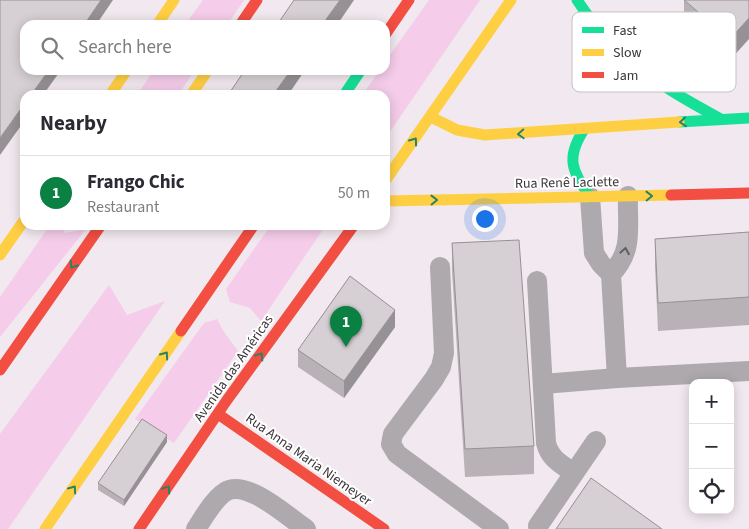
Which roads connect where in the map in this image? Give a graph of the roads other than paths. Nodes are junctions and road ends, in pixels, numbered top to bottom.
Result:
1 (174, 0) edge
2 (257, 0) edge
3 (409, 0) edge
4 (511, 0) edge
5 (577, 0) edge
6 (585, 12) edge
7 (161, 20) edge
8 (243, 20) edge
9 (390, 28) edge
10 (124, 75) edge
11 (205, 75) edge
12 (358, 75) edge
13 (113, 90) edge
14 (194, 90) edge
15 (347, 90) edge
16 (672, 92) edge
17 (431, 117) junction
18 (721, 119) junction
19 (749, 120) edge
20 (583, 131) junction
21 (390, 174) edge
22 (749, 177) edge
23 (744, 193) edge
24 (628, 196) junction
25 (590, 197) junction
26 (390, 201) edge
27 (20, 226) edge
28 (98, 230) edge
29 (251, 230) edge
30 (350, 230) edge
31 (0, 255) edge
32 (440, 267) dead end
33 (611, 274) junction
34 (537, 281) dead end
35 (0, 370) edge
36 (749, 371) edge
37 (618, 378) junction
38 (543, 384) junction
39 (218, 414) junction
40 (596, 441) dead end
41 (574, 473) junction
42 (538, 526) dead end
43 (45, 529) edge
44 (139, 529) edge
45 (196, 529) edge
46 (306, 529) edge
47 (384, 529) edge
48 (499, 529) edge

1 - 7 main road
2 - 8 main road
3 - 9 main road
4 - 17 main road
5 - 6 main road
10 - 13 main road
11 - 14 main road
12 - 15 main road
16 - 18 main road
20 -> 17 main road
21 -> 17 main road
18 - 19 main road
18 -> 20 main road
20 - 25 main road
22 - 23 main road
24 -> 23 main road, Rua Renê Laclette
24 - 25 main road, Rua Renê Laclette
33 -> 24 street
26 -> 25 main road, Rua Renê Laclette
25 - 33 street
27 - 31 main road
28 -> 35 main road
43 -> 29 main road
39 -> 30 main road, Avenida das Américas
32 - 48 street
33 - 37 street
34 - 38 street
36 - 37 street
37 - 38 street
38 - 41 street
44 -> 39 main road, Avenida das Américas
39 - 47 main road, Rua Anna Maria Niemeyer
40 - 41 street
41 - 42 street
45 - 46 street

